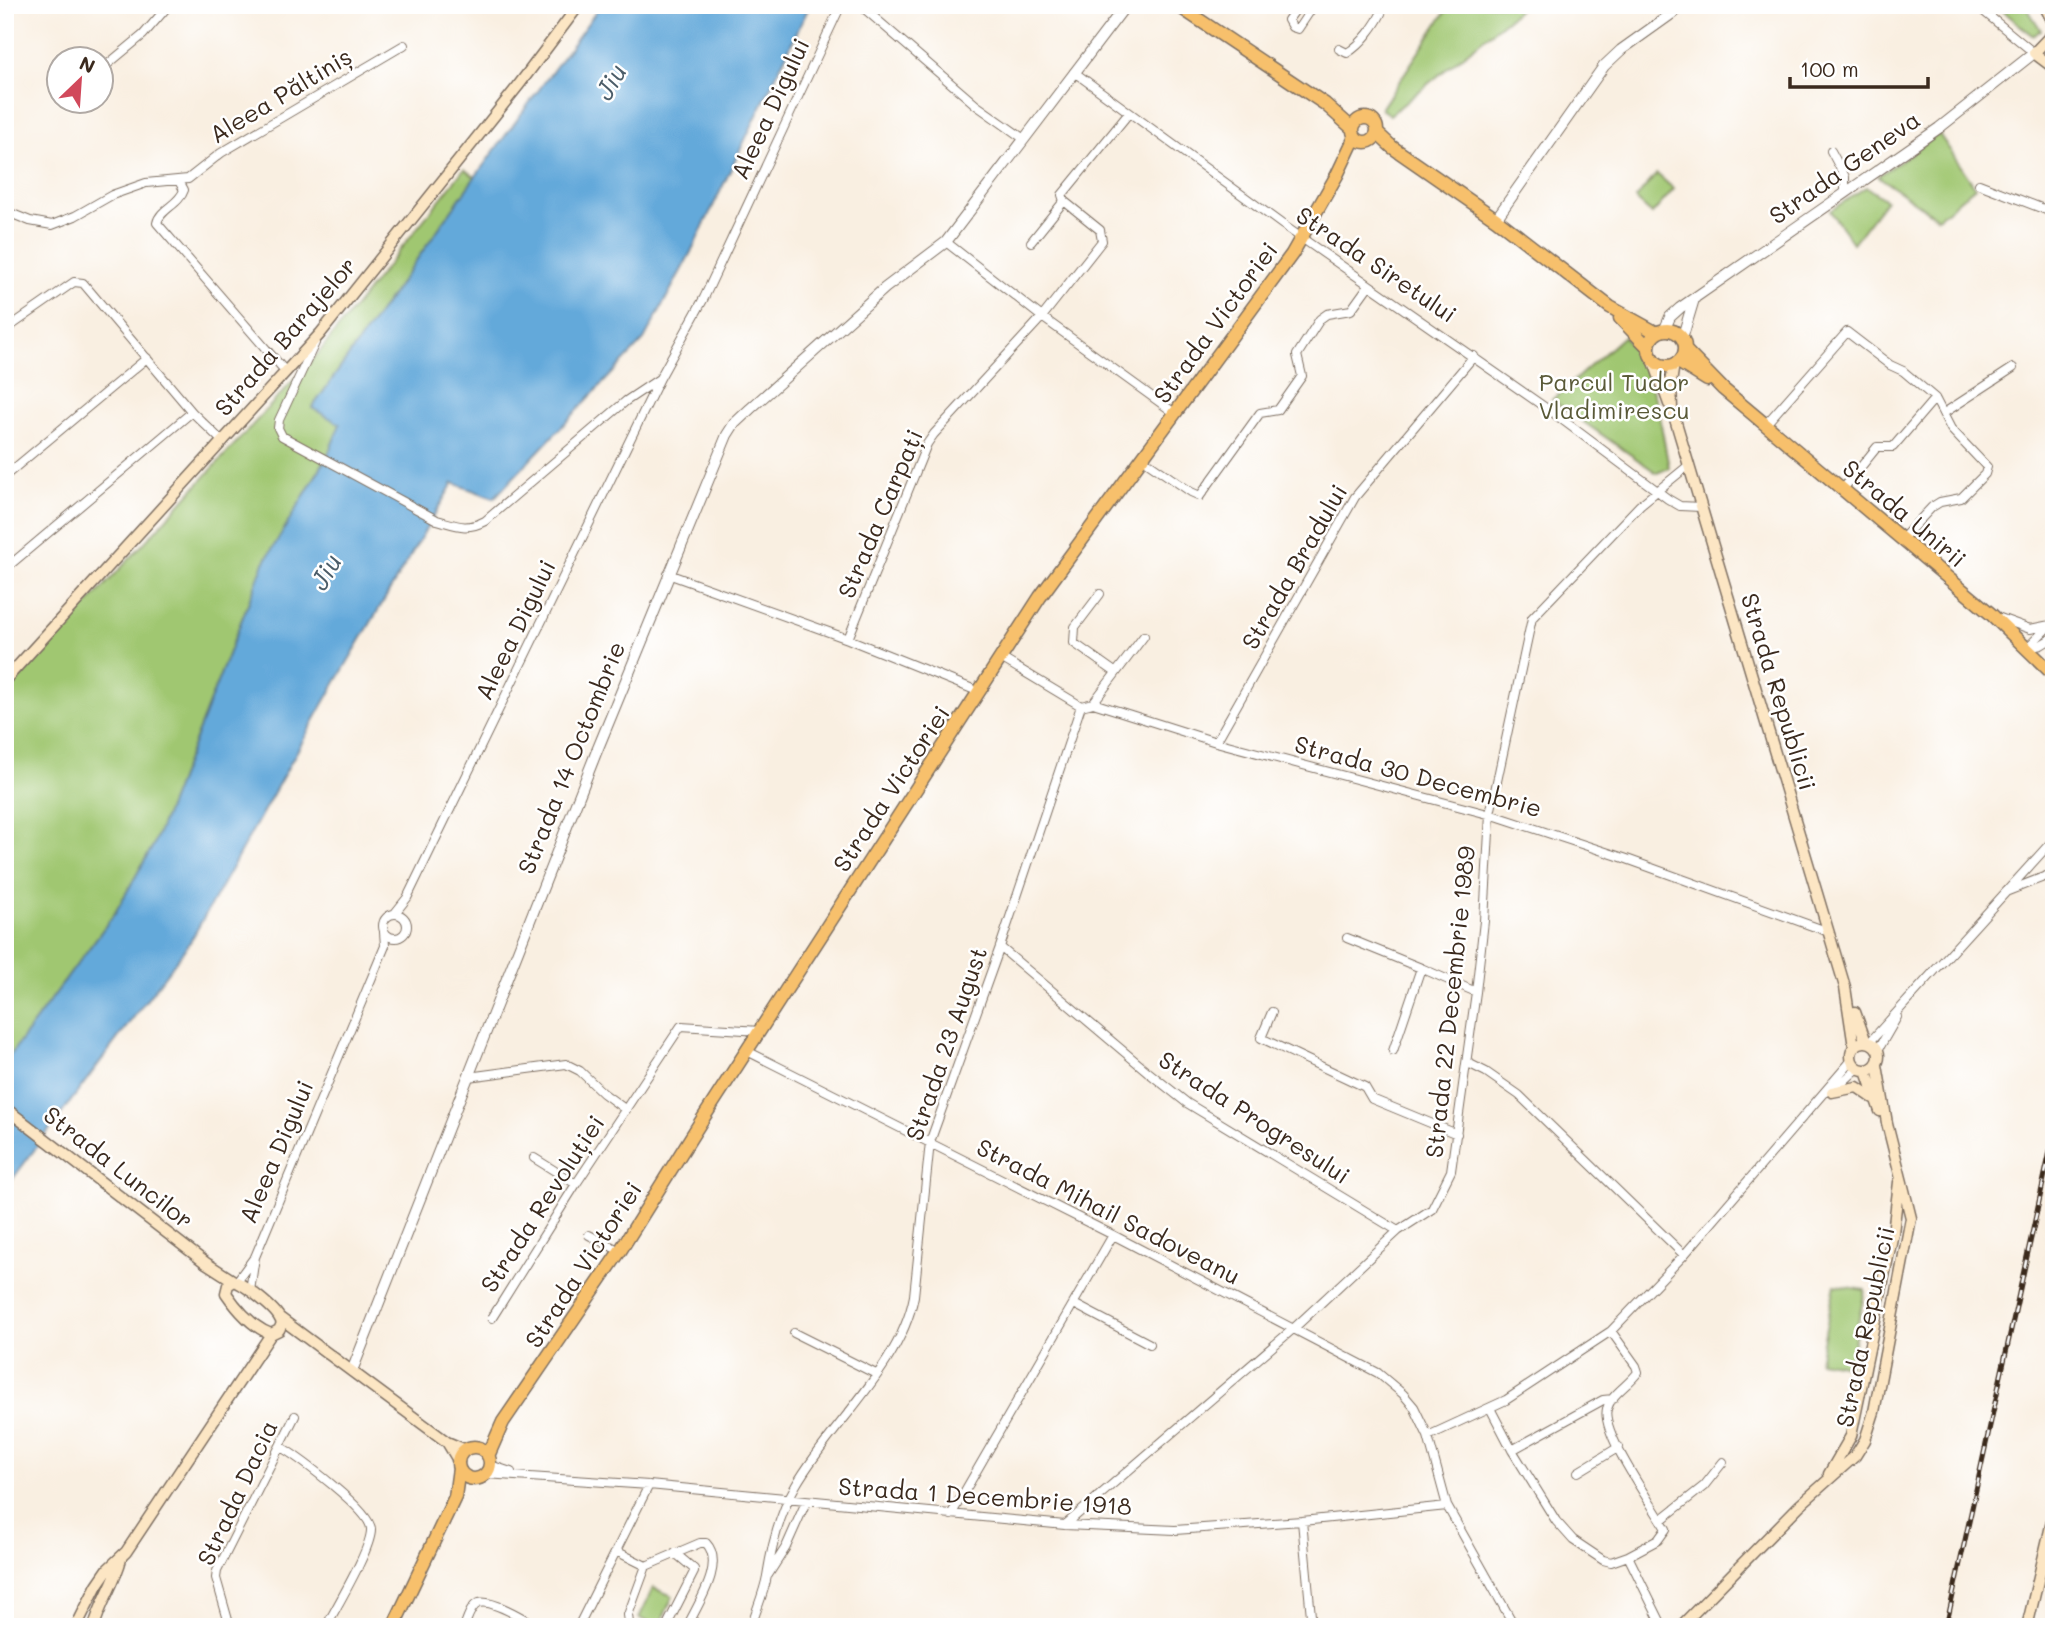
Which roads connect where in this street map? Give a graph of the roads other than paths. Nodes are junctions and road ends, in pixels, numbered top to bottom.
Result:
1 (169, 5) edge
2 (579, 5) edge
3 (841, 5) edge
4 (860, 5) edge
5 (1177, 5) edge
6 (1188, 5) edge
7 (1299, 5) edge
8 (1314, 5) edge
9 (1379, 5) edge
10 (1684, 5) edge
11 (1976, 5) edge
12 (2044, 6) edge
13 (1123, 7) edge
14 (2054, 16) edge
15 (2054, 24) edge
16 (1213, 27) junction
17 (2052, 36) edge
18 (404, 45) dead end
19 (1339, 50) dead end
20 (2034, 53) junction
21 (116, 57) edge
22 (2054, 68) edge
23 (1074, 72) junction
24 (1325, 104) junction
25 (1129, 113) junction
26 (1364, 118) junction
27 (1364, 136) junction
28 (1024, 139) junction
29 (1831, 151) dead end
30 (179, 181) junction
31 (1979, 184) dead end
32 (1845, 193) junction
33 (1064, 201) junction
34 (5, 211) edge
35 (2054, 213) edge
36 (1496, 219) junction
37 (1301, 237) junction
38 (946, 242) junction
39 (1031, 242) dead end
40 (1369, 285) junction
41 (1694, 299) junction
42 (1610, 307) junction
43 (1042, 317) junction
44 (5, 330) edge
45 (1661, 332) junction
46 (320, 334) junction
47 (1684, 344) junction
48 (1651, 354) junction
49 (1474, 356) junction
50 (147, 358) junction
51 (1676, 363) junction
52 (2013, 368) dead end
53 (286, 372) junction
54 (660, 379) junction
55 (1723, 389) junction
56 (1935, 398) junction
57 (1672, 409) junction
58 (192, 412) junction
59 (1944, 413) junction
60 (1176, 414) junction
61 (1766, 425) junction
62 (223, 442) junction
63 (1143, 459) junction
64 (1689, 465) junction
65 (5, 476) edge
66 (1843, 489) junction
67 (1656, 490) junction
68 (1701, 507) junction
69 (1901, 540) junction
70 (5, 569) edge
71 (668, 574) junction
72 (1100, 594) dead end
73 (1991, 614) junction
74 (2052, 623) edge
75 (1144, 636) dead end
76 (2054, 637) edge
77 (848, 639) junction
78 (2027, 648) junction
79 (2054, 653) edge
80 (1001, 658) junction
81 (1115, 672) junction
82 (2052, 673) edge
83 (5, 680) edge
84 (980, 692) junction
85 (1093, 703) junction
86 (1081, 706) junction
87 (1216, 742) junction
88 (1490, 814) junction
89 (2054, 839) edge
90 (2054, 873) edge
91 (2005, 892) junction
92 (407, 898) junction
93 (395, 913) junction
94 (406, 920) junction
95 (384, 932) junction
96 (1829, 932) junction
97 (401, 937) junction
98 (1347, 938) dead end
99 (385, 946) junction
100 (1000, 947) junction
101 (1421, 968) junction
102 (1845, 988) junction
103 (1476, 992) junction
104 (1272, 1012) dead end
105 (760, 1031) junction
106 (1871, 1045) junction
107 (1854, 1047) junction
108 (747, 1051) junction
109 (1393, 1051) dead end
110 (1468, 1063) junction
111 (1877, 1065) junction
112 (1858, 1067) junction
113 (468, 1077) junction
114 (1832, 1092) junction
115 (1818, 1098) junction
116 (1875, 1100) junction
117 (5, 1108) edge
118 (626, 1110) junction
119 (1886, 1123) junction
120 (1457, 1134) junction
121 (930, 1142) junction
122 (534, 1158) dead end
123 (1899, 1174) junction
124 (576, 1184) junction
125 (1398, 1231) junction
126 (1893, 1233) junction
127 (589, 1235) dead end
128 (1113, 1235) junction
129 (1909, 1236) junction
130 (620, 1251) junction
131 (1684, 1255) junction
132 (255, 1257) junction
133 (206, 1263) junction
134 (236, 1281) junction
135 (250, 1291) junction
136 (226, 1293) junction
137 (1074, 1304) junction
138 (492, 1318) dead end
139 (253, 1323) junction
140 (277, 1327) junction
141 (1293, 1329) junction
142 (1611, 1331) junction
143 (794, 1333) dead end
144 (1150, 1344) dead end
145 (257, 1357) junction
146 (352, 1371) junction
147 (876, 1374) junction
148 (1613, 1399) junction
149 (1490, 1408) junction
150 (295, 1416) dead end
151 (1427, 1436) junction
152 (447, 1441) junction
153 (281, 1447) junction
154 (1619, 1447) junction
155 (467, 1450) junction
156 (1512, 1450) junction
157 (1723, 1462) dead end
158 (459, 1465) junction
159 (484, 1465) junction
160 (1578, 1472) dead end
161 (649, 1485) junction
162 (1822, 1485) junction
163 (455, 1497) junction
164 (789, 1500) junction
165 (806, 1502) junction
166 (1447, 1506) junction
167 (2054, 1513) edge
168 (951, 1515) junction
169 (1661, 1520) junction
170 (1302, 1521) junction
171 (1065, 1525) junction
172 (2050, 1541) edge
173 (616, 1551) junction
174 (675, 1553) junction
175 (1629, 1556) junction
176 (121, 1559) junction
177 (646, 1566) junction
178 (766, 1577) junction
179 (76, 1627) edge
180 (94, 1627) edge
181 (230, 1627) edge
182 (326, 1627) edge
183 (393, 1627) edge
184 (464, 1627) edge
185 (538, 1627) edge
186 (578, 1627) edge
187 (634, 1627) edge
188 (666, 1627) edge
189 (687, 1627) edge
190 (751, 1627) edge
191 (1312, 1627) edge
192 (1515, 1627) edge
193 (1663, 1627) edge
194 (1680, 1627) edge
195 (2027, 1627) edge

1 - 21 street
2 - 46 main road, Strada Barajelor
3 - 54 street, Aleea Digului
4 - 28 street
5 - 16 main road, Strada Unirii
6 - 16 main road, Strada Unirii
7 - 8 street
9 - 19 street
10 - 36 street
11 - 20 street
12 - 14 main road
12 - 15 main road
13 - 23 street, Strada 14 Octombrie
16 - 24 main road, Strada Unirii
17 - 20 main road, Strada Geneva
18 - 30 street, Aleea Păltiniș
20 - 22 main road
20 - 32 street, Strada Geneva
23 - 25 street, Strada Siretului
23 - 28 street, Strada 14 Octombrie
24 - 26 main road, Strada Unirii
24 - 27 main road, Strada Unirii
25 - 33 street
25 - 37 street, Strada Siretului
26 - 27 main road
26 - 27 main road, Strada Unirii
27 - 36 main road, Strada Unirii
27 - 37 main road, Strada Victoriei
28 - 38 street, Strada 14 Octombrie
29 - 32 street
30 - 34 street, Aleea Păltiniș
30 - 53 street
31 - 35 street
32 - 41 street, Strada Geneva
33 - 39 street
33 - 43 street, Strada Carpați
36 - 42 main road, Strada Unirii
37 - 40 street, Strada Siretului
37 - 60 main road, Strada Victoriei
38 - 43 street
38 - 71 street, Strada 14 Octombrie
40 - 49 street, Strada Siretului
40 - 63 street
41 - 45 street, Strada Geneva
41 - 47 street
42 - 45 main road, Strada Unirii
42 - 48 main road, Strada Unirii
43 - 60 street
43 - 77 street, Strada Carpați
44 - 50 street
45 - 47 main road, Strada Unirii
45 - 48 main road
46 - 53 main road, Strada Barajelor
46 - 54 street, Aleea Digului
47 - 51 main road
47 - 55 main road, Strada Unirii
48 - 51 main road, Strada Unirii
48 - 57 main road, Strada Republicii
49 - 67 street, Strada Siretului
49 - 87 street, Strada Bradului
50 - 58 street
50 - 65 street
51 - 55 main road, Strada Unirii
51 - 57 main road, Strada Republicii
52 - 59 street
53 - 62 main road, Strada Barajelor
54 - 92 street, Aleea Digului
55 - 61 main road, Strada Unirii
56 - 59 street
56 - 61 street
56 - 66 street
57 - 64 main road, Strada Republicii
58 - 62 street
58 - 70 street
59 - 69 street
60 - 63 main road, Strada Victoriei
61 - 66 main road, Strada Unirii
62 - 83 main road, Strada Barajelor
63 - 80 main road, Strada Victoriei
64 - 67 street, Strada 22 Decembrie 1989
64 - 68 main road, Strada Republicii
66 - 69 main road, Strada Unirii
67 - 68 street
67 - 88 street, Strada 22 Decembrie 1989
68 - 96 main road, Strada Republicii
69 - 73 main road, Strada Unirii
71 - 77 street
71 - 113 street, Strada 14 Octombrie
72 - 81 street
73 - 74 street
73 - 78 main road, Strada Unirii
74 - 78 street
75 - 81 street
76 - 78 street
77 - 84 street
78 - 82 main road, Strada Unirii
79 - 82 street
80 - 84 main road, Strada Victoriei
80 - 86 street
81 - 85 street
84 - 105 main road, Strada Victoriei
85 - 86 street
85 - 87 street, Strada 30 Decembrie
86 - 100 street, Strada 23 August
87 - 88 street, Strada 30 Decembrie
88 - 96 street, Strada 30 Decembrie
88 - 103 street, Strada 22 Decembrie 1989
89 - 91 street
90 - 91 street
91 - 106 street
92 - 93 street, Aleea Digului
92 - 94 street, Aleea Digului
93 - 94 street
93 - 95 street
94 - 97 street
95 - 97 street
95 - 99 street, Aleea Digului
96 - 102 main road, Strada Republicii
97 - 99 street
98 - 101 street
99 - 132 street, Aleea Digului
100 - 121 street, Strada 23 August
100 - 125 street, Strada Progresului
101 - 103 street
101 - 109 street
102 - 106 main road, Strada Republicii
102 - 107 main road, Strada Republicii
103 - 110 street, Strada 22 Decembrie 1989
104 - 120 street
105 - 108 main road, Strada Victoriei
105 - 118 street, Strada Revoluției
106 - 107 main road
106 - 111 main road, Strada Republicii
107 - 112 main road, Strada Republicii
108 - 121 street, Strada Mihail Sadoveanu
108 - 130 main road, Strada Victoriei
110 - 120 street, Strada 22 Decembrie 1989
110 - 131 street
111 - 112 main road
111 - 119 main road, Strada Republicii
112 - 114 street
112 - 115 street
112 - 116 main road, Strada Republicii
113 - 118 street, Strada Revoluției
113 - 146 street, Strada 14 Octombrie
114 - 115 street
114 - 116 main road
115 - 131 street
116 - 119 main road, Strada Republicii
117 - 133 main road, Strada Luncilor
118 - 124 street, Strada Revoluției
119 - 123 main road, Strada Republicii
120 - 125 street, Strada 22 Decembrie 1989
121 - 128 street, Strada Mihail Sadoveanu
121 - 147 street, Strada 23 August
122 - 124 street
123 - 126 main road, Strada Republicii
123 - 129 main road, Strada Republicii
124 - 138 street, Strada Revoluției
125 - 141 street, Strada 22 Decembrie 1989
126 - 129 main road
126 - 162 main road, Strada Republicii
127 - 130 street
128 - 137 street
128 - 141 street, Strada Mihail Sadoveanu
129 - 162 main road, Strada Republicii
130 - 159 main road, Strada Victoriei
131 - 142 street
132 - 134 street, Aleea Digului
132 - 135 street, Aleea Digului
133 - 134 main road, Strada Luncilor
133 - 136 main road, Strada Luncilor
134 - 135 main road, Strada Luncilor
134 - 136 main road
135 - 140 main road, Strada Luncilor
136 - 139 main road, Strada Luncilor
137 - 144 street
137 - 168 street
139 - 140 main road, Strada Luncilor
139 - 145 main road
140 - 145 main road
140 - 146 main road
141 - 151 street, Strada Mihail Sadoveanu
141 - 171 street, Strada 22 Decembrie 1989
142 - 148 street
142 - 149 street
143 - 147 street
145 - 176 main road
146 - 152 main road
147 - 164 street, Strada 23 August
148 - 154 street
148 - 156 street
149 - 151 street
149 - 156 street
150 - 153 street, Strada Dacia
151 - 166 street
152 - 155 main road
152 - 158 main road
153 - 181 street, Strada Dacia
153 - 182 street
154 - 160 street
154 - 169 street
155 - 158 main road
155 - 159 main road
156 - 175 street
157 - 169 street
158 - 159 main road
158 - 163 main road, Strada Victoriei
159 - 161 street, Strada 1 Decembrie 1918
159 - 163 main road, Strada Victoriei
161 - 164 street, Strada 1 Decembrie 1918
161 - 173 street
162 - 194 main road
163 - 183 main road, Strada Victoriei
164 - 165 street, Strada 1 Decembrie 1918
164 - 178 street, Strada 23 August
165 - 168 street, Strada 1 Decembrie 1918
165 - 178 street, Strada 23 August
166 - 170 street, Strada 1 Decembrie 1918
166 - 192 street
167 - 172 main road
168 - 171 street, Strada 1 Decembrie 1918
169 - 175 street
170 - 171 street, Strada 1 Decembrie 1918
170 - 191 street
172 - 195 main road
173 - 177 street
173 - 186 street
174 - 177 street
174 - 188 street
174 - 189 street
175 - 193 street
176 - 179 main road
176 - 180 main road
177 - 187 street
178 - 190 street, Strada 23 August
184 - 185 street

